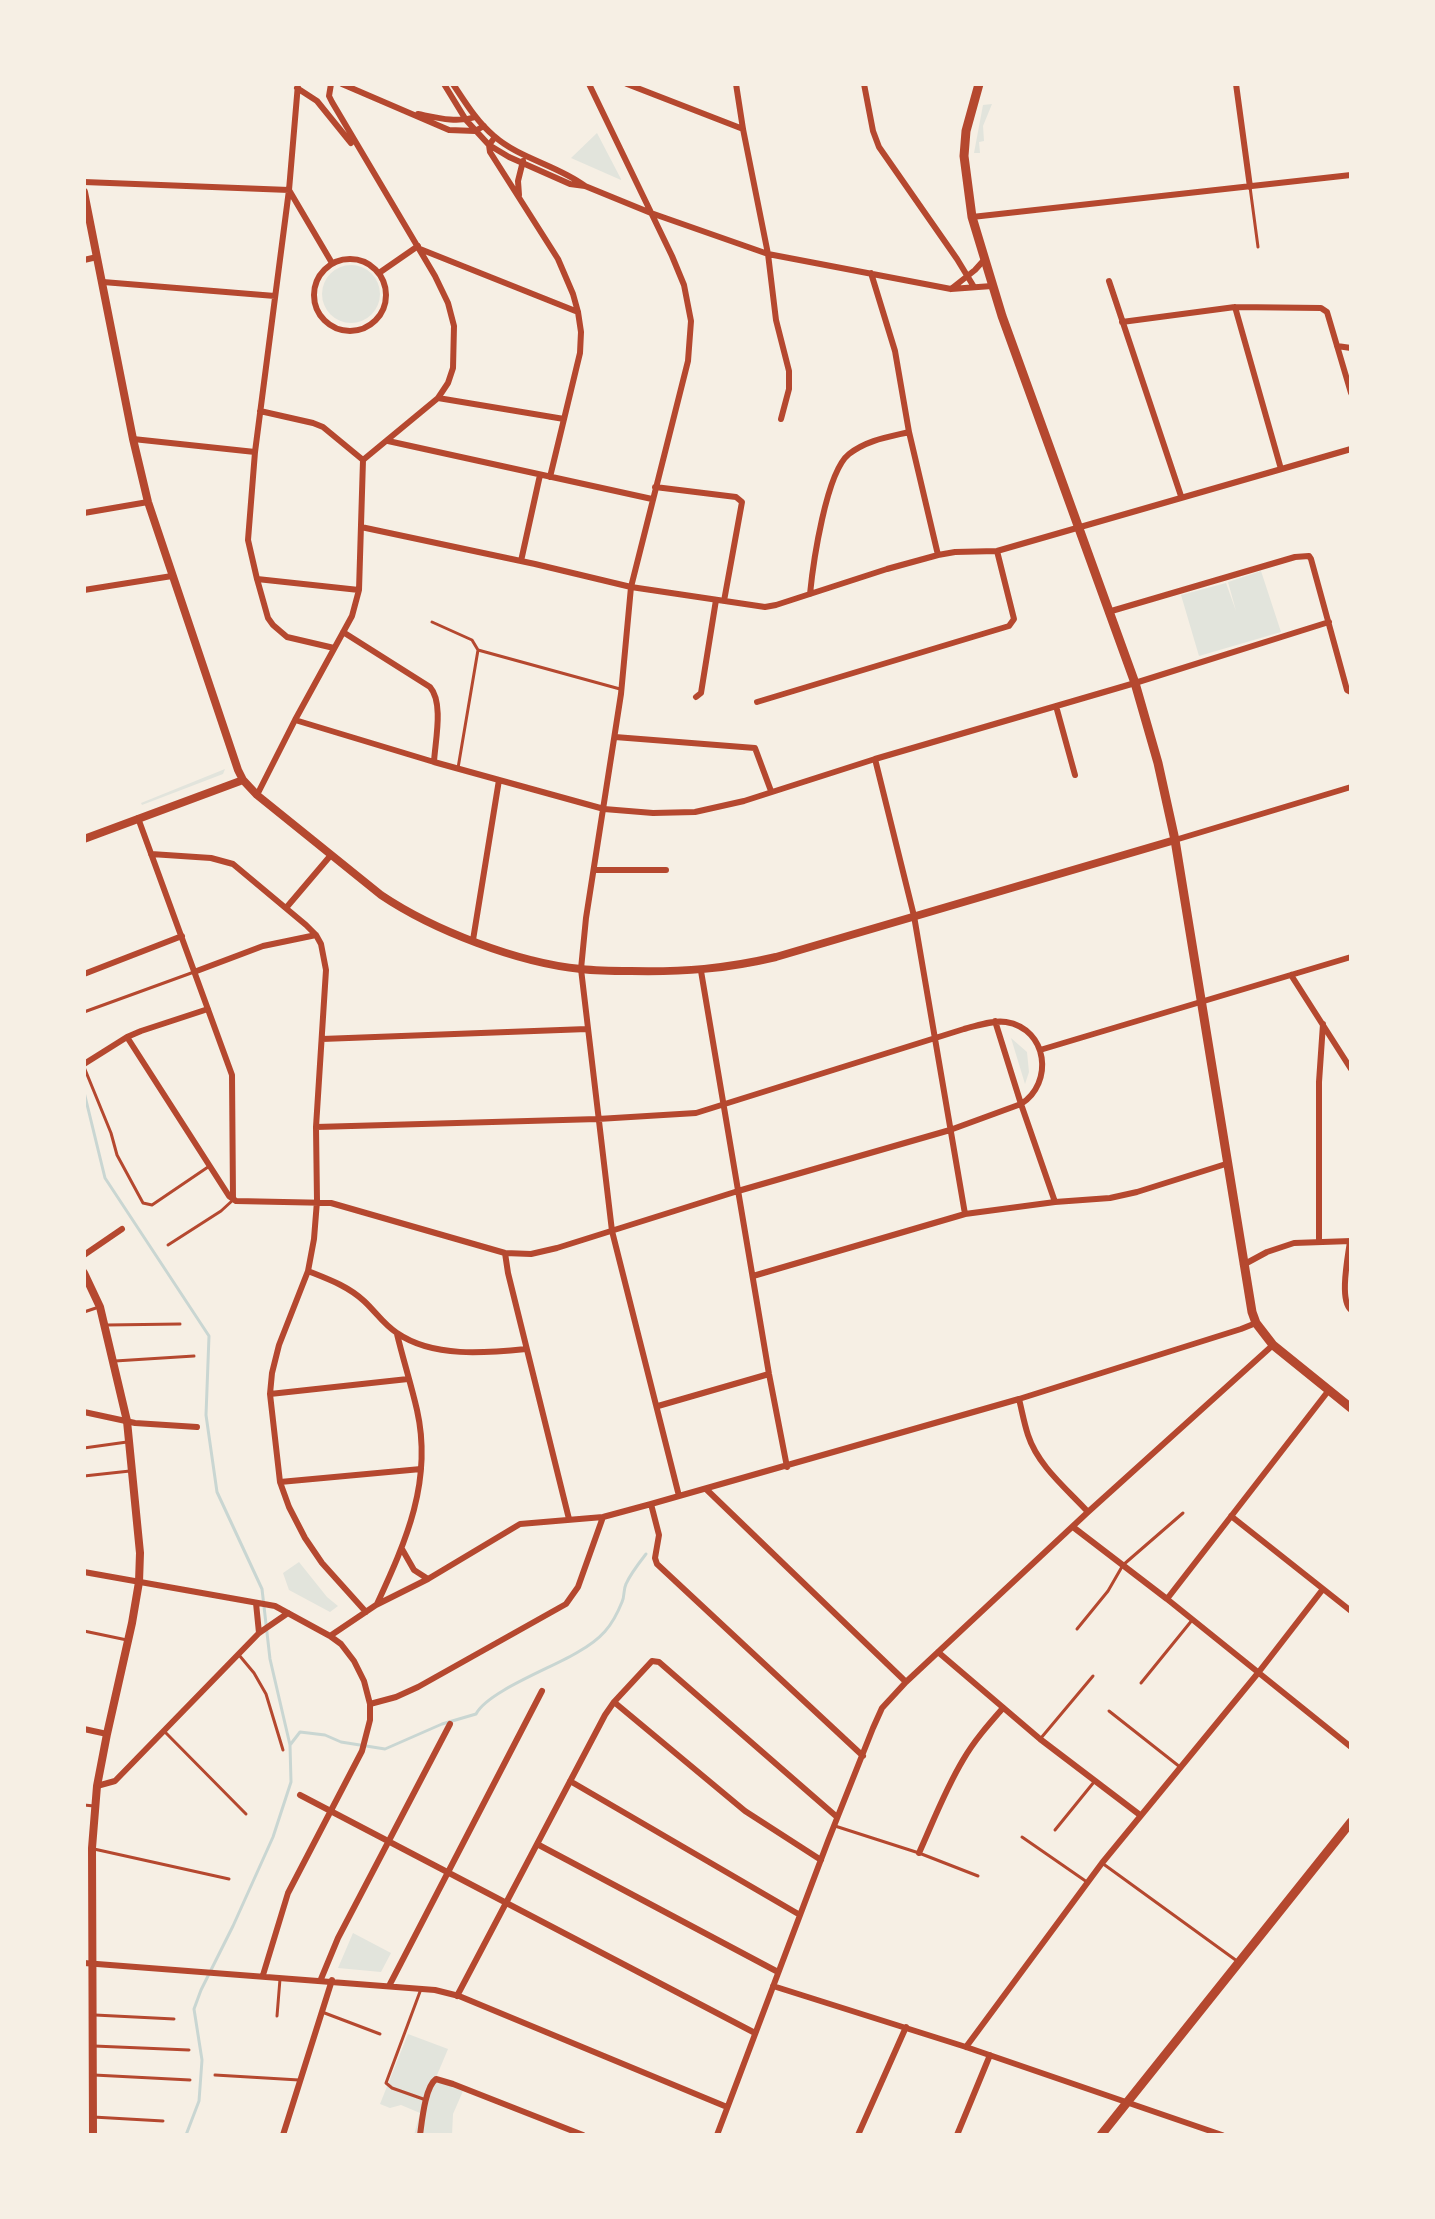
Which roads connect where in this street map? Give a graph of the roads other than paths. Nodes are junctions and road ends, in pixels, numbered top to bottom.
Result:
1 (331, 84) edge
2 (342, 84) edge
3 (444, 84) edge
4 (453, 84) edge
5 (589, 84) edge
6 (627, 84) edge
7 (736, 84) edge
8 (864, 84) edge
9 (979, 84) edge
10 (1236, 84) edge
11 (297, 86) edge
12 (329, 96) junction
13 (317, 102) junction
14 (403, 111) junction
15 (476, 117) junction
16 (466, 120) junction
17 (484, 126) junction
18 (743, 129) junction
19 (475, 131) junction
20 (495, 137) junction
21 (489, 145) junction
22 (525, 155) junction
23 (363, 157) junction
24 (522, 164) junction
25 (1351, 175) edge
26 (84, 182) edge
27 (585, 186) junction
28 (1250, 187) junction
29 (289, 190) junction
30 (84, 192) edge
31 (522, 204) junction
32 (651, 213) junction
33 (972, 217) junction
34 (419, 248) junction
35 (1258, 248) dead end
36 (768, 254) junction
37 (98, 257) junction
38 (84, 260) edge
39 (984, 261) junction
40 (332, 263) junction
41 (379, 273) junction
42 (871, 273) junction
43 (967, 276) junction
44 (1109, 281) dead end
45 (103, 282) junction
46 (992, 286) junction
47 (974, 287) junction
48 (951, 289) junction
49 (276, 296) junction
50 (1235, 307) junction
51 (578, 312) junction
52 (1122, 322) junction
53 (1337, 346) junction
54 (1351, 348) edge
55 (1351, 393) edge
56 (438, 398) junction
57 (260, 411) junction
58 (564, 419) junction
59 (781, 419) dead end
60 (909, 432) junction
61 (133, 440) junction
62 (388, 441) junction
63 (1351, 449) edge
64 (255, 452) junction
65 (363, 460) junction
66 (1281, 469) junction
67 (540, 475) junction
68 (550, 477) junction
69 (655, 487) junction
70 (1181, 496) junction
71 (652, 499) junction
72 (148, 502) junction
73 (84, 513) edge
74 (361, 527) junction
75 (1078, 528) junction
76 (997, 551) junction
77 (938, 555) junction
78 (521, 561) junction
79 (172, 576) junction
80 (257, 579) junction
81 (631, 587) junction
82 (84, 590) edge
83 (359, 590) junction
84 (810, 594) junction
85 (716, 600) junction
86 (724, 601) junction
87 (1108, 612) junction
88 (432, 622) dead end
89 (1329, 622) junction
90 (344, 632) junction
91 (334, 648) junction
92 (478, 650) junction
93 (1135, 683) junction
94 (620, 689) junction
95 (1351, 692) edge
96 (696, 697) dead end
97 (757, 702) dead end
98 (1056, 706) junction
99 (295, 720) junction
100 (615, 737) junction
101 (875, 759) junction
102 (434, 762) junction
103 (458, 769) junction
104 (1075, 775) dead end
105 (243, 780) junction
106 (499, 780) junction
107 (1351, 787) edge
108 (771, 791) junction
109 (257, 795) junction
110 (603, 809) junction
111 (138, 818) junction
112 (84, 839) edge
113 (1175, 840) junction
114 (151, 854) junction
115 (332, 855) junction
116 (594, 870) junction
117 (666, 870) dead end
118 (286, 908) junction
119 (914, 916) junction
120 (316, 935) junction
121 (182, 936) junction
122 (473, 940) junction
123 (1351, 957) edge
124 (581, 969) junction
125 (701, 971) junction
126 (194, 972) junction
127 (84, 974) edge
128 (1291, 975) junction
129 (1201, 1001) junction
130 (208, 1009) junction
131 (84, 1011) edge
132 (995, 1022) junction
133 (1323, 1024) junction
134 (587, 1029) junction
135 (127, 1037) junction
136 (322, 1039) junction
137 (934, 1040) junction
138 (1040, 1050) junction
139 (84, 1065) edge
140 (1351, 1069) edge
141 (1021, 1104) junction
142 (724, 1105) junction
143 (598, 1119) junction
144 (316, 1127) junction
145 (950, 1130) junction
146 (1229, 1163) junction
147 (210, 1165) junction
148 (738, 1191) junction
149 (231, 1198) junction
150 (317, 1201) junction
151 (1055, 1202) junction
152 (965, 1214) junction
153 (122, 1229) dead end
154 (612, 1231) junction
155 (1351, 1241) edge
156 (1319, 1242) junction
157 (168, 1245) dead end
158 (505, 1253) junction
159 (84, 1256) edge
160 (1243, 1265) junction
161 (308, 1271) junction
162 (84, 1273) edge
163 (753, 1276) junction
164 (100, 1307) junction
165 (1351, 1310) edge
166 (84, 1312) edge
167 (1256, 1323) junction
168 (180, 1324) dead end
169 (105, 1325) junction
170 (397, 1334) junction
171 (1273, 1345) junction
172 (526, 1349) junction
173 (194, 1356) dead end
174 (113, 1361) junction
175 (769, 1374) junction
176 (408, 1379) junction
177 (1329, 1389) junction
178 (270, 1394) junction
179 (1019, 1399) junction
180 (658, 1406) junction
181 (1351, 1408) edge
182 (84, 1412) edge
183 (127, 1422) junction
184 (197, 1427) dead end
185 (128, 1442) junction
186 (84, 1448) edge
187 (787, 1467) junction
188 (421, 1469) junction
189 (132, 1471) junction
190 (84, 1476) edge
191 (280, 1482) junction
192 (706, 1489) junction
193 (679, 1496) junction
194 (651, 1504) junction
195 (1088, 1512) junction
196 (1183, 1513) dead end
197 (1231, 1516) junction
198 (603, 1517) junction
199 (569, 1519) junction
200 (1072, 1527) junction
201 (402, 1549) junction
202 (1123, 1565) junction
203 (84, 1572) edge
204 (428, 1579) junction
205 (139, 1582) junction
206 (1323, 1589) junction
207 (1167, 1599) junction
208 (257, 1604) junction
209 (376, 1605) junction
210 (1351, 1611) edge
211 (366, 1612) junction
212 (288, 1613) junction
213 (1193, 1619) junction
214 (1077, 1629) dead end
215 (84, 1631) edge
216 (260, 1632) junction
217 (330, 1636) junction
218 (129, 1641) junction
219 (938, 1652) junction
220 (238, 1654) junction
221 (1258, 1673) junction
222 (1093, 1676) dead end
223 (906, 1682) junction
224 (1141, 1683) dead end
225 (542, 1691) dead end
226 (614, 1702) junction
227 (370, 1704) junction
228 (1003, 1708) junction
229 (1109, 1711) dead end
230 (450, 1724) dead end
231 (84, 1729) edge
232 (163, 1731) junction
233 (107, 1734) junction
234 (1040, 1739) junction
235 (1351, 1747) edge
236 (283, 1750) dead end
237 (863, 1756) junction
238 (1180, 1767) junction
239 (570, 1781) junction
240 (1096, 1781) junction
241 (97, 1786) junction
242 (300, 1795) dead end
243 (84, 1805) edge
244 (94, 1806) junction
245 (331, 1810) junction
246 (246, 1814) dead end
247 (1140, 1815) junction
248 (837, 1816) junction
249 (1351, 1822) edge
250 (834, 1825) junction
251 (1055, 1830) dead end
252 (1022, 1837) dead end
253 (390, 1840) junction
254 (537, 1844) junction
255 (92, 1848) junction
256 (919, 1853) junction
257 (821, 1860) junction
258 (1102, 1863) junction
259 (447, 1871) junction
260 (978, 1875) dead end
261 (229, 1880) dead end
262 (1088, 1881) junction
263 (505, 1902) junction
264 (800, 1915) junction
265 (1239, 1962) junction
266 (84, 1963) edge
267 (93, 1963) junction
268 (778, 1972) junction
269 (263, 1976) junction
270 (281, 1977) junction
271 (321, 1979) junction
272 (332, 1980) junction
273 (389, 1986) junction
274 (773, 1986) junction
275 (421, 1988) junction
276 (457, 1996) junction
277 (322, 2012) junction
278 (92, 2015) junction
279 (277, 2016) dead end
280 (174, 2019) dead end
281 (906, 2027) junction
282 (755, 2033) junction
283 (380, 2034) dead end
284 (92, 2046) junction
285 (966, 2047) junction
286 (189, 2050) dead end
287 (990, 2055) junction
288 (215, 2074) dead end
289 (92, 2075) junction
290 (190, 2080) dead end
291 (299, 2080) junction
292 (426, 2100) junction
293 (1127, 2103) junction
294 (727, 2107) junction
295 (93, 2117) junction
296 (163, 2121) dead end
297 (93, 2135) edge
298 (283, 2135) edge
299 (420, 2135) edge
300 (583, 2135) edge
301 (717, 2135) edge
302 (858, 2135) edge
303 (957, 2135) edge
304 (1101, 2135) edge
305 (1222, 2135) edge

1 - 12 street
2 - 14 street
3 - 16 street
4 - 15 street
5 - 32 street
6 - 18 street
7 - 18 street
8 - 43 street
9 - 33 main road
10 - 28 street
11 - 13 street
11 - 29 street
12 - 13 street
12 - 23 street
13 - 23 street
14 - 16 street
14 - 19 street
15 - 16 street
15 - 17 street
16 - 19 street
17 - 19 street
17 - 20 street
18 - 36 street
19 - 21 street
20 - 21 street
20 - 22 street
21 - 24 street
21 - 31 street
22 - 24 street
22 - 27 street
23 - 34 street
24 - 27 street
24 - 31 street
25 - 28 street
26 - 29 street
27 - 32 street
28 - 33 street
28 - 35 lane
29 - 40 street
29 - 49 street
30 - 37 street
31 - 51 street
32 - 36 street
32 - 69 street
33 - 39 main road
34 - 41 street
34 - 51 street
34 - 56 street
36 - 42 street
36 - 59 street
37 - 38 street
37 - 45 street
39 - 43 street
39 - 46 main road
40 - 41 street
40 - 41 street
42 - 48 street
42 - 60 street
43 - 47 street
43 - 48 street
44 - 52 street
45 - 49 street
45 - 61 street
46 - 47 street
46 - 75 main road
47 - 48 street
49 - 57 street
50 - 52 street
50 - 53 street
50 - 66 street
51 - 58 street
52 - 70 street
53 - 54 street
53 - 55 street
56 - 58 street
56 - 62 street
57 - 64 street
57 - 65 street
58 - 68 street
60 - 77 street
60 - 84 street
61 - 64 street
61 - 72 street
62 - 65 street
62 - 67 street
63 - 66 street
64 - 80 street
65 - 74 street
66 - 70 street
67 - 68 street
67 - 78 street
68 - 71 street
69 - 71 street
69 - 86 street
70 - 75 street
71 - 81 street
72 - 73 street
72 - 79 street
74 - 78 street
74 - 83 street
75 - 76 street
75 - 87 main road
76 - 77 street
76 - 97 street
77 - 84 street
78 - 81 street
79 - 82 street
79 - 105 street
80 - 83 street
80 - 91 street
81 - 85 street
81 - 94 street
83 - 90 street
84 - 86 street
85 - 86 street
85 - 96 street
87 - 89 street
87 - 93 main road
88 - 92 lane
89 - 93 street
89 - 95 street
90 - 91 street
90 - 102 street
91 - 99 street
92 - 94 lane
92 - 103 lane
93 - 98 street
93 - 113 main road
94 - 100 street
98 - 101 street
98 - 104 street
99 - 102 street
99 - 109 street
100 - 108 street
100 - 110 street
101 - 108 street
101 - 119 street
102 - 103 street
103 - 106 street
105 - 109 street
105 - 111 street
106 - 110 street
106 - 122 street
107 - 113 street
108 - 110 street
109 - 115 street
110 - 116 street
111 - 112 street
111 - 114 street
113 - 119 street
113 - 129 main road
114 - 118 street
114 - 121 street
115 - 118 street
115 - 122 street
116 - 117 street
116 - 124 street
118 - 120 street
119 - 125 street
119 - 137 street
120 - 126 street
120 - 136 street
121 - 126 street
121 - 127 street
122 - 124 street
123 - 128 street
124 - 125 street
124 - 134 street
125 - 142 street
126 - 130 street
126 - 131 lane
128 - 129 street
128 - 133 street
129 - 138 street
129 - 146 main road
130 - 135 street
130 - 149 street
132 - 137 street
132 - 138 street
132 - 141 street
133 - 140 street
133 - 156 street
134 - 136 street
134 - 143 street
135 - 139 street
135 - 147 street
136 - 144 street
137 - 142 street
137 - 145 street
138 - 141 street
139 - 147 lane
141 - 145 street
141 - 151 street
142 - 143 street
142 - 148 street
143 - 144 street
143 - 154 street
144 - 150 street
145 - 148 street
145 - 152 street
146 - 151 street
146 - 160 main road
147 - 149 street
148 - 154 street
148 - 163 street
149 - 150 street
149 - 157 lane
150 - 158 street
150 - 161 street
151 - 152 street
152 - 163 street
153 - 159 street
154 - 158 street
154 - 180 street
155 - 156 street
155 - 165 street
156 - 160 street
158 - 172 street
160 - 167 main road
161 - 170 street
161 - 178 street
162 - 164 street
163 - 175 street
164 - 166 lane
164 - 169 street
167 - 171 main road
167 - 179 street
168 - 169 lane
169 - 174 street
170 - 172 street
170 - 176 street
171 - 177 main road
171 - 195 street
172 - 199 street
173 - 174 lane
174 - 183 street
175 - 180 street
175 - 187 street
176 - 178 street
176 - 188 street
177 - 181 main road
177 - 197 street
178 - 191 street
179 - 187 street
179 - 195 street
180 - 193 street
182 - 183 street
183 - 184 street
183 - 185 street
185 - 186 lane
185 - 189 street
187 - 192 street
188 - 191 street
188 - 201 street
189 - 190 lane
189 - 205 street
191 - 211 street
192 - 193 street
192 - 223 street
193 - 194 street
194 - 198 street
194 - 237 street
195 - 200 street
196 - 202 lane
197 - 206 street
197 - 207 street
198 - 199 street
198 - 227 street
199 - 204 street
200 - 202 street
200 - 219 street
201 - 204 street
201 - 209 street
202 - 207 street
202 - 214 lane
203 - 205 street
204 - 209 street
205 - 208 street
205 - 218 street
206 - 210 street
206 - 221 street
207 - 213 street
208 - 212 street
208 - 216 street
209 - 211 street
211 - 217 street
212 - 216 street
212 - 217 street
213 - 221 street
213 - 224 lane
215 - 218 lane
216 - 220 street
217 - 227 street
218 - 233 street
219 - 223 street
219 - 228 street
220 - 232 street
220 - 236 lane
221 - 235 street
221 - 238 street
222 - 234 lane
223 - 237 street
225 - 259 street
226 - 239 street
226 - 248 street
226 - 257 street
227 - 245 street
228 - 234 street
228 - 256 street
229 - 238 lane
230 - 253 street
231 - 233 street
232 - 241 street
232 - 246 lane
233 - 241 street
234 - 240 street
237 - 248 street
238 - 247 street
239 - 254 street
239 - 264 street
240 - 247 street
240 - 251 lane
241 - 244 street
242 - 245 street
243 - 244 lane
244 - 255 street
245 - 253 street
245 - 269 street
247 - 258 street
248 - 250 street
249 - 265 main road
250 - 256 lane
250 - 257 street
252 - 262 lane
253 - 259 street
253 - 271 street
254 - 263 street
254 - 268 street
255 - 261 lane
255 - 267 street
256 - 260 lane
257 - 264 street
258 - 262 street
258 - 265 lane
259 - 263 street
259 - 273 street
262 - 285 street
263 - 276 street
263 - 282 street
264 - 268 street
265 - 293 main road
266 - 267 street
267 - 269 street
267 - 278 street
268 - 274 street
269 - 270 street
270 - 271 street
270 - 279 lane
271 - 272 street
272 - 273 street
272 - 277 street
273 - 275 street
274 - 281 street
274 - 282 street
275 - 276 street
275 - 292 lane
276 - 294 street
277 - 283 lane
277 - 291 street
278 - 280 lane
278 - 284 street
281 - 285 street
281 - 302 street
282 - 294 street
284 - 286 lane
284 - 289 street
285 - 287 street
287 - 293 street
287 - 303 street
288 - 291 lane
289 - 290 lane
289 - 295 street
291 - 298 street
292 - 299 street
292 - 300 street
293 - 304 main road
293 - 305 street
294 - 301 street
295 - 296 lane
295 - 297 street

